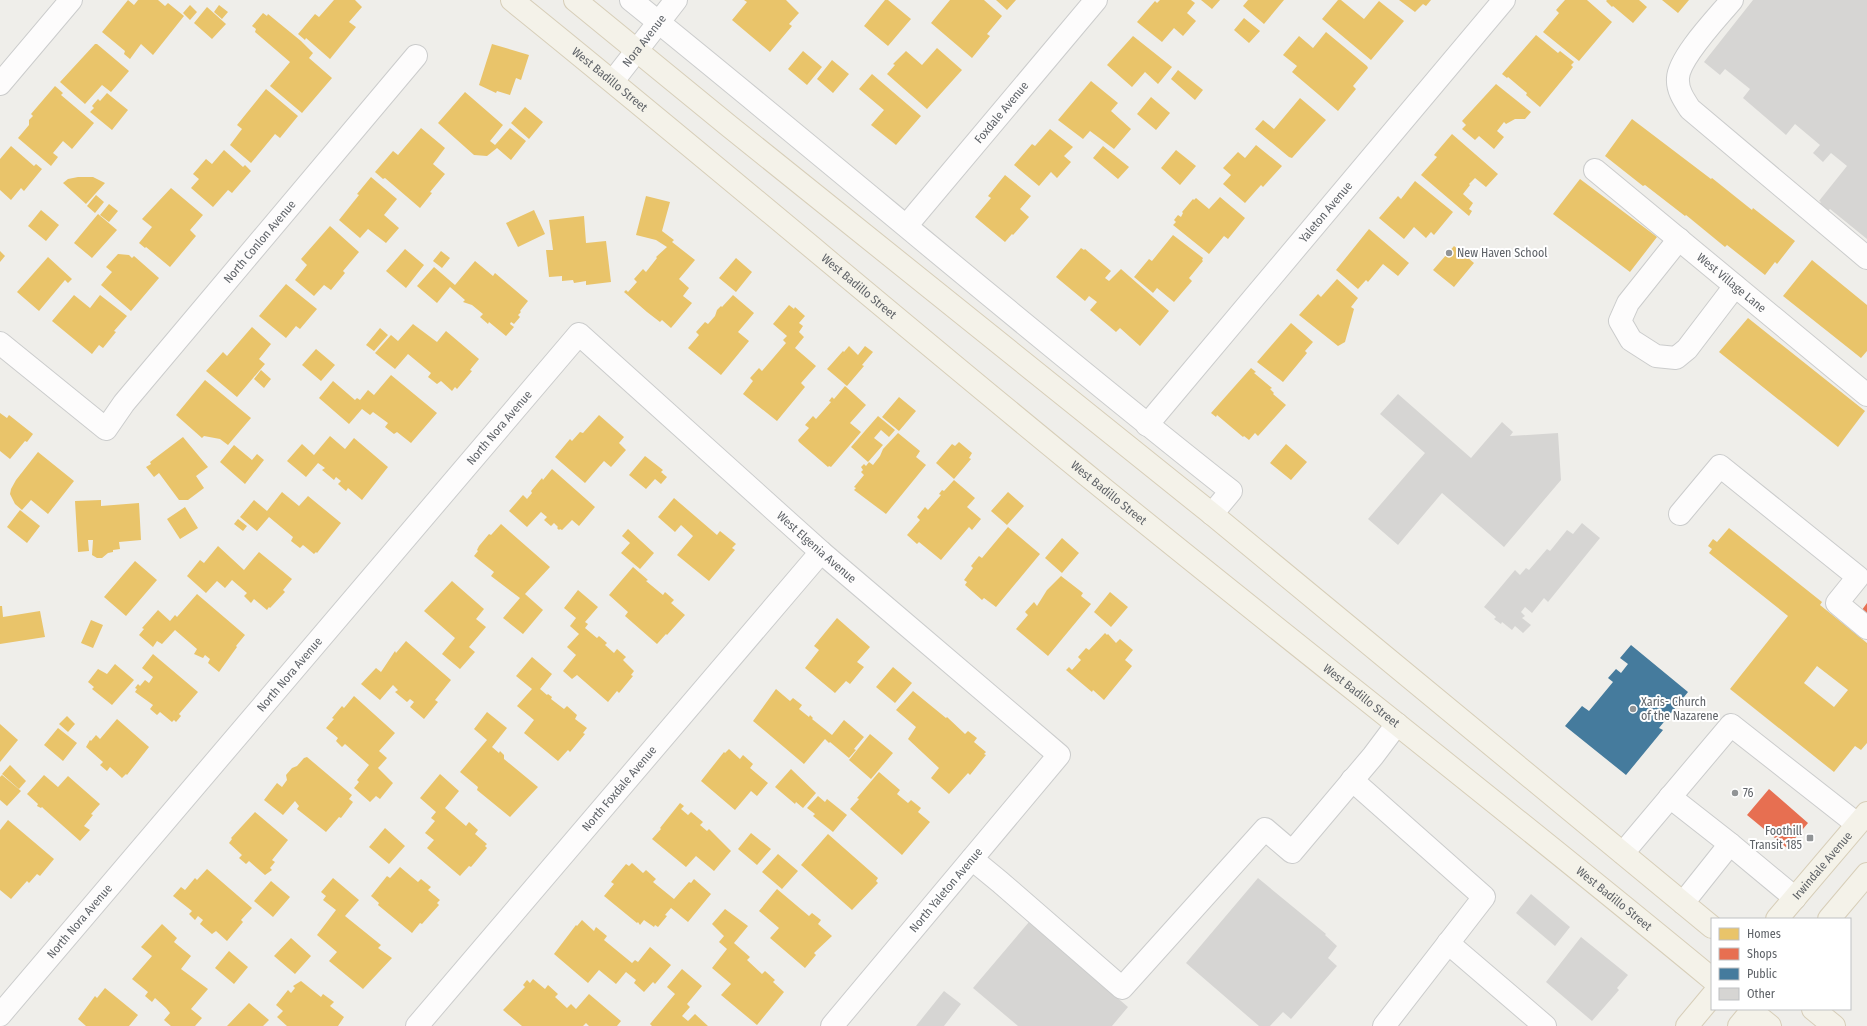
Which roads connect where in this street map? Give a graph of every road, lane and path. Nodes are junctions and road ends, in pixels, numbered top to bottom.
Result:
1 (71, 0) edge
2 (512, 0) edge
3 (575, 0) edge
4 (630, 0) edge
5 (676, 0) edge
6 (1096, 0) edge
7 (1504, 0) edge
8 (1732, 0) edge
9 (658, 22) junction
10 (637, 50) junction
11 (416, 56) dead end
12 (613, 81) junction
13 (0, 84) edge
14 (1595, 170) dead end
15 (907, 226) junction
16 (1679, 239) junction
17 (1867, 258) edge
18 (1735, 286) junction
19 (579, 334) joint
20 (0, 343) edge
21 (1867, 395) edge
22 (1147, 425) junction
23 (1212, 514) junction
24 (1680, 514) dead end
25 (821, 552) junction
26 (1867, 628) edge
27 (1397, 724) junction
28 (1059, 755) joint
29 (1352, 780) junction
30 (1670, 797) junction
31 (1862, 819) edge
32 (1730, 844) junction
33 (1623, 853) junction
34 (972, 859) junction
35 (1867, 874) edge
36 (1795, 898) junction
37 (1683, 903) junction
38 (1778, 918) edge
39 (1830, 918) edge
40 (1711, 926) edge
41 (1448, 943) junction
42 (1711, 978) edge
43 (1711, 997) edge
44 (1814, 1010) edge
45 (1748, 1014) edge
46 (0, 1015) edge
47 (417, 1026) edge
48 (832, 1026) edge
49 (1384, 1026) edge
50 (1545, 1026) edge
51 (1687, 1026) edge
52 (1770, 1026) edge
53 (1834, 1026) edge

1 - 13 street
2 - 12 main road, West Badillo Street
3 - 10 main road
4 - 9 street
5 - 9 street, Nora Avenue
6 - 15 street, Foxdale Avenue
7 - 22 street, Yaleton Avenue
8 - 17 street
9 - 10 street, Nora Avenue
9 - 15 street
10 - 12 street, Nora Avenue
10 - 23 main road
11 - 20 street, North Conlon Avenue
12 - 27 main road, West Badillo Street
14 - 16 street, West Village Lane
15 - 22 street
16 - 18 street, West Village Lane
16 - 18 street
18 - 21 street, West Village Lane
19 - 25 street, West Elgenia Avenue
19 - 46 street, North Nora Avenue
22 - 23 street
23 - 33 main road
24 - 26 street
25 - 28 street, West Elgenia Avenue
25 - 47 street, North Foxdale Avenue
27 - 29 street
27 - 42 main road, West Badillo Street
28 - 34 street, North Yaleton Avenue
29 - 34 street
29 - 41 street
30 - 31 street
30 - 32 street
30 - 33 street
31 - 36 main road, Irwindale Avenue
32 - 36 street
32 - 37 street
33 - 37 main road
34 - 48 street, North Yaleton Avenue
35 - 39 main road
36 - 38 main road, Irwindale Avenue
37 - 40 main road
41 - 49 street
41 - 50 street
43 - 51 main road
44 - 53 main road
45 - 52 main road

